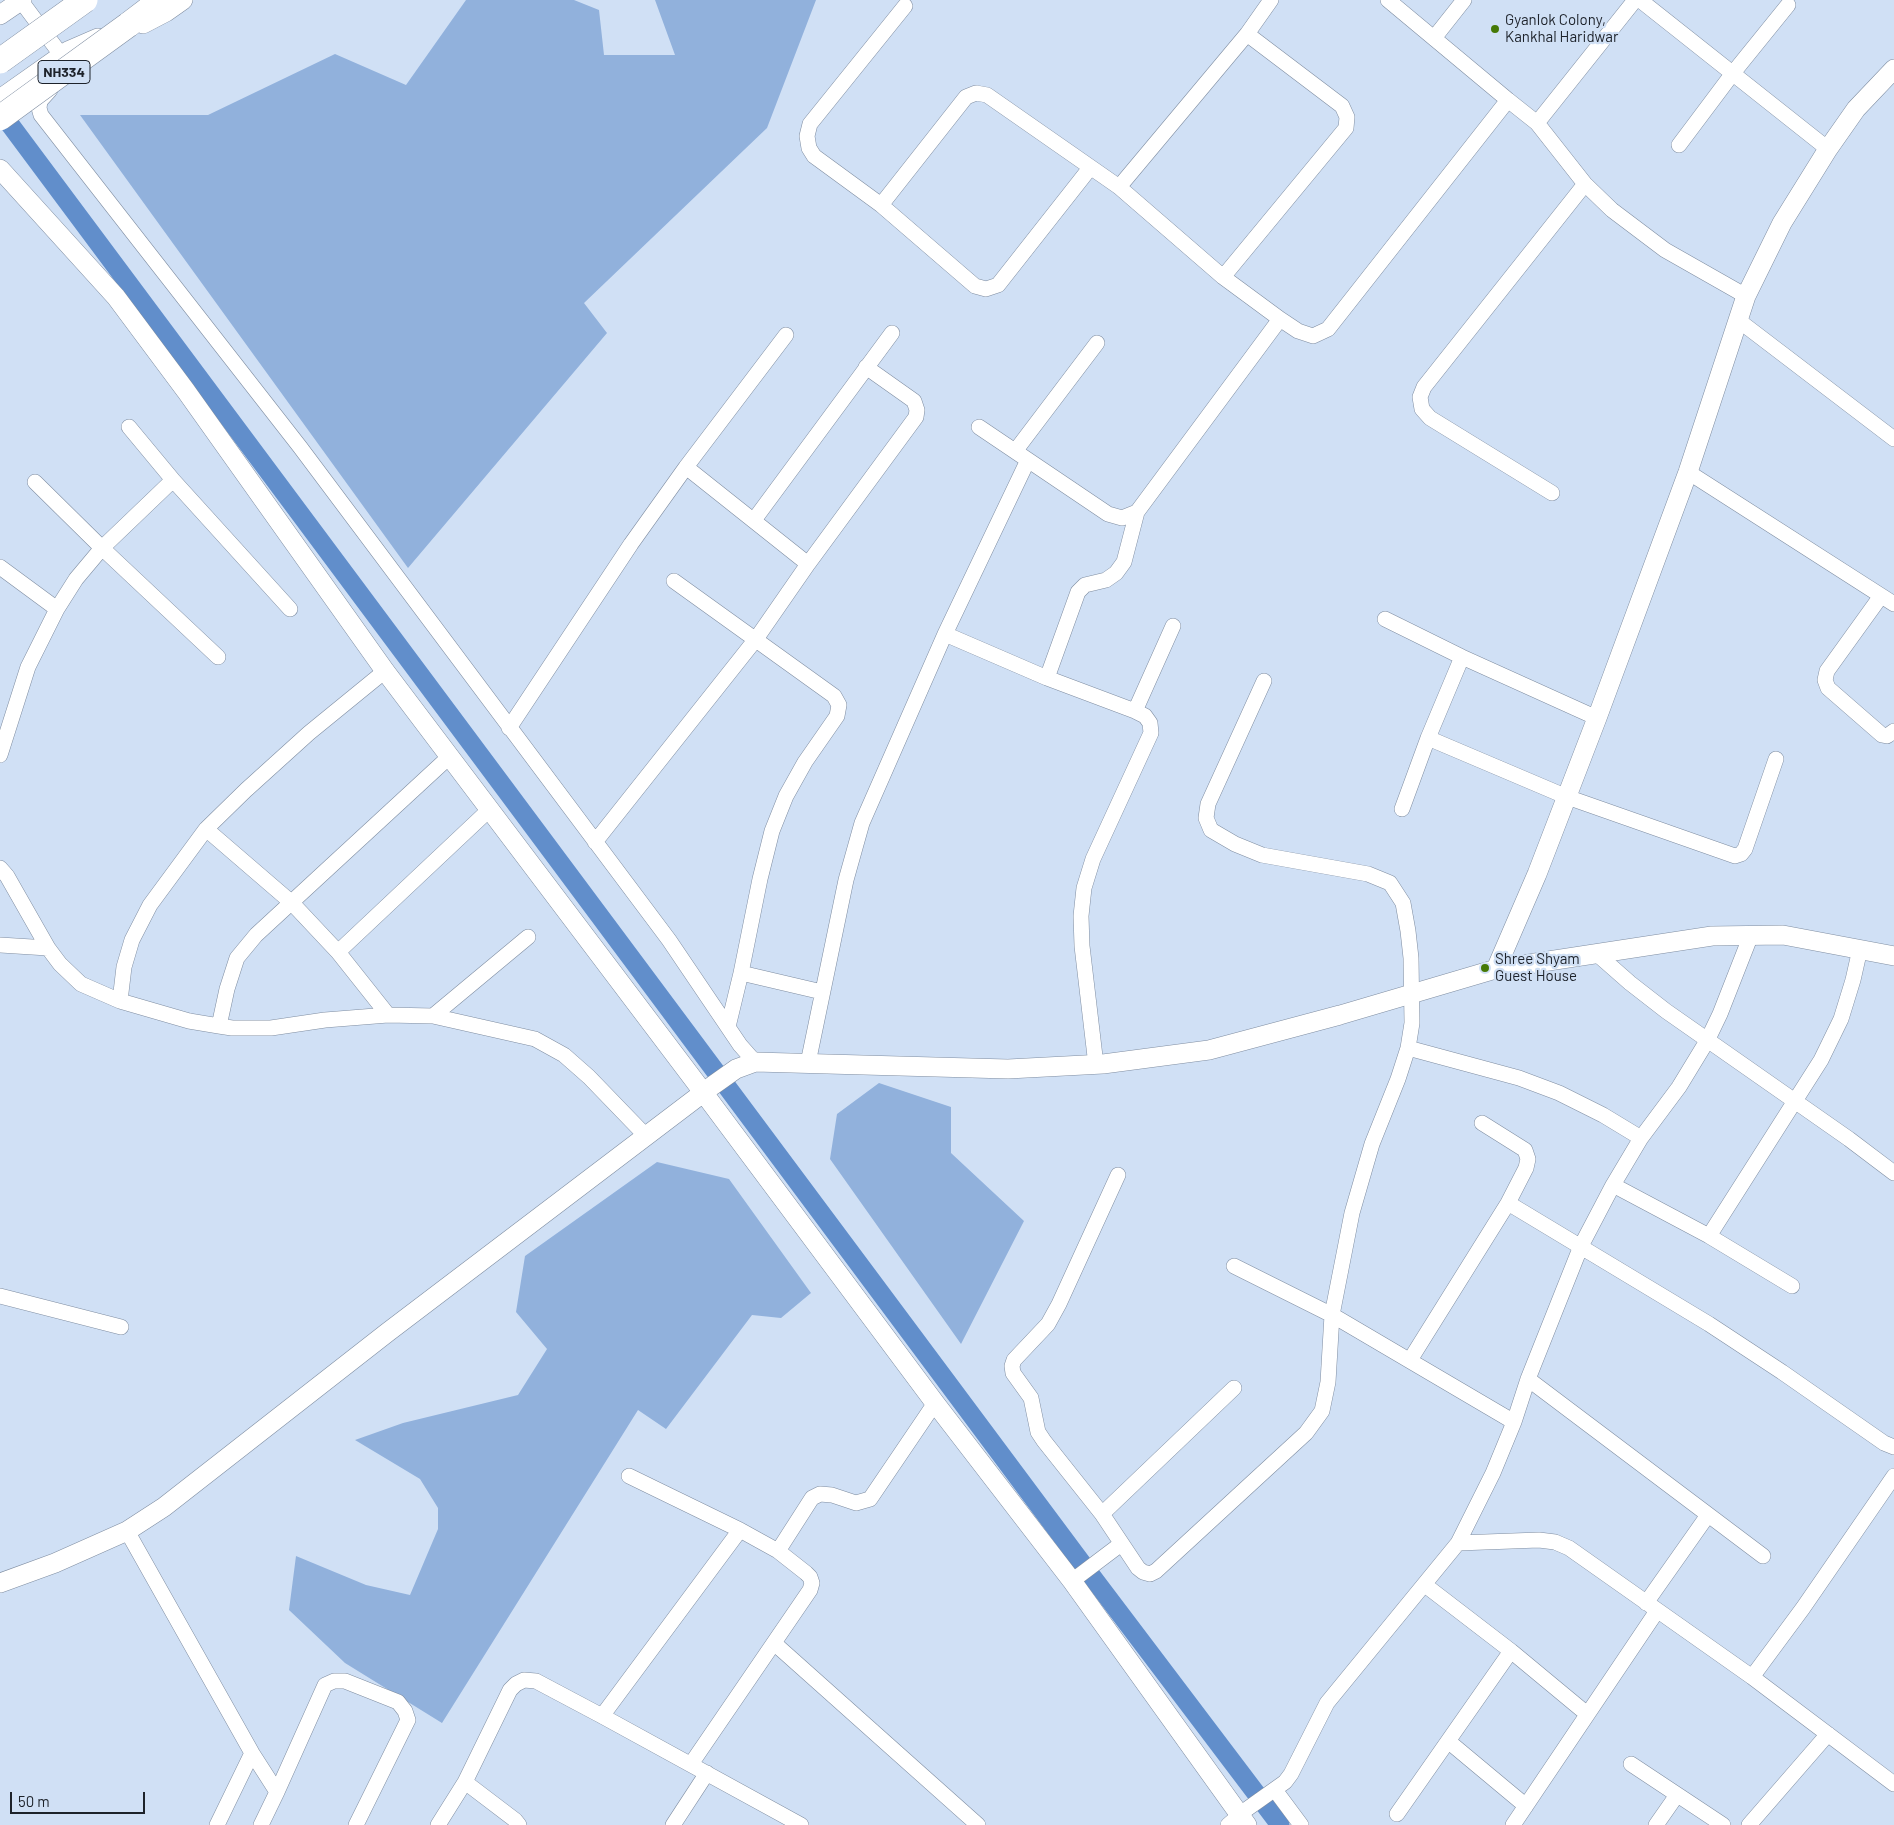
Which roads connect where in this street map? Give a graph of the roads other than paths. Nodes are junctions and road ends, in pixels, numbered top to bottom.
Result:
1 (85, 0) edge
2 (161, 0) edge
3 (183, 0) edge
4 (1271, 0) edge
5 (1388, 0) edge
6 (1464, 0) edge
7 (1635, 0) edge
8 (1640, 0) edge
9 (22, 1) edge
10 (1788, 5) dead end
11 (904, 6) dead end
12 (0, 15) edge
13 (1247, 34) junction
14 (1434, 38) junction
15 (62, 56) junction
16 (0, 61) edge
17 (1893, 72) edge
18 (1733, 74) junction
19 (0, 99) edge
20 (1508, 100) junction
21 (0, 118) edge
22 (1538, 123) junction
23 (1679, 145) dead end
24 (1828, 149) junction
25 (1090, 168) junction
26 (0, 169) edge
27 (1585, 184) junction
28 (1119, 188) junction
29 (881, 205) junction
30 (1223, 277) junction
31 (1746, 296) junction
32 (1280, 320) junction
33 (1738, 320) junction
34 (892, 333) dead end
35 (786, 335) dead end
36 (1097, 343) dead end
37 (866, 367) junction
38 (979, 427) dead end
39 (129, 428) dead end
40 (1894, 439) edge
41 (1022, 455) junction
42 (686, 467) junction
43 (1688, 472) junction
44 (173, 480) junction
45 (35, 482) dead end
46 (1552, 493) dead end
47 (1137, 512) junction
48 (754, 520) junction
49 (102, 548) junction
50 (808, 564) junction
51 (0, 567) edge
52 (674, 581) dead end
53 (1880, 596) junction
54 (1894, 604) edge
55 (57, 609) junction
56 (290, 609) dead end
57 (1385, 619) dead end
58 (1173, 626) dead end
59 (944, 634) junction
60 (756, 639) junction
61 (218, 657) dead end
62 (1462, 657) junction
63 (384, 671) junction
64 (1047, 678) junction
65 (1264, 681) dead end
66 (1135, 711) junction
67 (1597, 718) junction
68 (510, 728) junction
69 (1894, 731) edge
70 (1428, 738) junction
71 (0, 755) edge
72 (449, 757) junction
73 (1776, 759) dead end
74 (1567, 797) junction
75 (490, 809) junction
76 (1402, 809) dead end
77 (206, 830) junction
78 (595, 842) junction
79 (0, 868) edge
80 (292, 903) junction
81 (1751, 935) junction
82 (528, 937) dead end
83 (0, 945) edge
84 (48, 948) junction
85 (1860, 949) junction
86 (338, 952) junction
87 (1597, 954) junction
88 (1894, 956) edge
89 (1496, 969) junction
90 (742, 973) junction
91 (822, 992) junction
92 (1411, 994) junction
93 (120, 1001) junction
94 (388, 1015) junction
95 (433, 1016) junction
96 (219, 1026) junction
97 (728, 1027) junction
98 (1707, 1041) junction
99 (1408, 1048) junction
100 (754, 1062) junction
101 (808, 1063) junction
102 (1096, 1065) junction
103 (708, 1089) junction
104 (1796, 1102) junction
105 (1482, 1123) dead end
106 (646, 1136) junction
107 (1641, 1138) junction
108 (1894, 1172) edge
109 (1118, 1175) dead end
110 (1613, 1185) junction
111 (1508, 1203) junction
112 (1709, 1236) junction
113 (1580, 1246) junction
114 (1234, 1266) dead end
115 (1792, 1286) dead end
116 (0, 1296) edge
117 (1332, 1315) junction
118 (121, 1327) dead end
119 (1410, 1360) junction
120 (1528, 1379) junction
121 (1234, 1388) dead end
122 (935, 1403) junction
123 (1514, 1422) junction
124 (1894, 1447) edge
125 (629, 1476) dead end
126 (1894, 1476) edge
127 (1102, 1514) junction
128 (1708, 1515) junction
129 (740, 1530) junction
130 (127, 1532) junction
131 (1121, 1544) junction
132 (1458, 1544) junction
133 (778, 1551) junction
134 (1763, 1556) dead end
135 (1078, 1577) junction
136 (0, 1583) edge
137 (1425, 1586) junction
138 (1652, 1607) junction
139 (774, 1643) junction
140 (1511, 1651) junction
141 (1752, 1677) junction
142 (1587, 1714) junction
143 (602, 1716) junction
144 (1828, 1734) junction
145 (1448, 1741) junction
146 (252, 1752) junction
147 (691, 1764) junction
148 (1631, 1764) dead end
149 (707, 1773) junction
150 (465, 1782) junction
151 (1894, 1784) edge
152 (1275, 1790) junction
153 (277, 1792) junction
154 (1677, 1794) junction
155 (1526, 1806) junction
156 (1397, 1814) dead end
157 (1240, 1819) edge
158 (217, 1825) edge
159 (261, 1825) edge
160 (356, 1825) edge
161 (438, 1825) edge
162 (519, 1825) edge
163 (673, 1825) edge
164 (801, 1825) edge
165 (978, 1825) edge
166 (1301, 1825) edge
167 (1513, 1825) edge
168 (1656, 1825) edge
169 (1724, 1825) edge
170 (1749, 1825) edge

1 - 16 highway, NH334, bridge
2 - 21 highway, NH334, bridge
3 - 15 street
4 - 13 street
5 - 14 street
6 - 14 street
7 - 22 street
8 - 18 street
9 - 12 street
9 - 15 street
10 - 18 street
11 - 29 street
13 - 28 street
13 - 30 street
14 - 20 street
15 - 19 street
15 - 68 street
17 - 24 street
18 - 23 street
18 - 24 street
20 - 22 street
20 - 32 street
22 - 27 street
24 - 31 street
25 - 28 street
25 - 29 street
25 - 29 street
26 - 63 street
27 - 31 street
27 - 46 street
28 - 30 street
30 - 32 street
31 - 33 street
32 - 47 street
33 - 40 street
33 - 43 street
34 - 37 street
35 - 42 street
36 - 41 street
37 - 48 street
37 - 50 street
38 - 41 street
39 - 44 street
41 - 47 street
41 - 59 street
42 - 48 street
42 - 68 street
43 - 53 street
43 - 67 street
44 - 49 street
44 - 56 street
45 - 49 street
47 - 64 street
48 - 50 street
49 - 55 street
49 - 61 street
50 - 60 street
51 - 55 street
52 - 60 street
53 - 54 street
53 - 69 street
55 - 71 street
57 - 62 street
58 - 66 street
59 - 64 street
59 - 91 street
60 - 78 street
60 - 90 street
62 - 67 street
62 - 70 street
63 - 72 street
63 - 77 street
64 - 66 street
65 - 92 street
66 - 102 street
67 - 74 street
68 - 78 street
70 - 74 street
70 - 76 street
72 - 75 street
72 - 80 street
73 - 74 street
74 - 89 street
75 - 86 street
75 - 103 street
77 - 80 street
77 - 93 street
78 - 97 street
79 - 84 street
80 - 86 street
80 - 96 street
81 - 85 street
81 - 87 street
81 - 98 street
82 - 95 street
83 - 84 street
84 - 93 street
85 - 88 street
85 - 104 street
86 - 94 street
87 - 89 street
87 - 98 street
89 - 92 street
90 - 91 street
90 - 97 street
91 - 101 street
92 - 99 street
92 - 102 street
93 - 96 street
94 - 95 street
94 - 96 street
95 - 106 street
97 - 100 street
98 - 104 street
98 - 107 street
99 - 107 street
99 - 117 street
100 - 101 street
100 - 103 street
101 - 102 street
103 - 106 street
103 - 122 street
104 - 108 street
104 - 112 street
105 - 111 street
106 - 130 street
107 - 110 street
109 - 127 street
110 - 112 street
110 - 113 street
111 - 113 street
111 - 119 street
112 - 115 street
113 - 120 street
113 - 124 street
114 - 117 street
116 - 118 street
117 - 119 street
117 - 131 street
119 - 123 street
120 - 123 street
120 - 128 street
121 - 127 street
122 - 133 street
122 - 135 street
123 - 132 street
125 - 129 street
126 - 141 street
127 - 131 street
128 - 134 street
128 - 138 street
129 - 133 street
129 - 143 street
130 - 136 street
130 - 146 street
131 - 135 street
132 - 137 street
132 - 138 street
133 - 139 street
135 - 157 street
137 - 140 street
137 - 152 street
138 - 141 street
138 - 142 street
139 - 147 street
139 - 165 street
140 - 142 street
140 - 145 street
141 - 144 street
142 - 155 street
143 - 147 street
143 - 150 street
144 - 151 street
144 - 170 street
145 - 155 street
145 - 156 street
146 - 153 street
146 - 158 street
147 - 149 street
148 - 154 street
149 - 163 street
149 - 164 street
150 - 161 street
150 - 162 street
152 - 157 street
152 - 166 street
153 - 159 street
153 - 160 street
154 - 168 street
154 - 169 street
155 - 167 street

